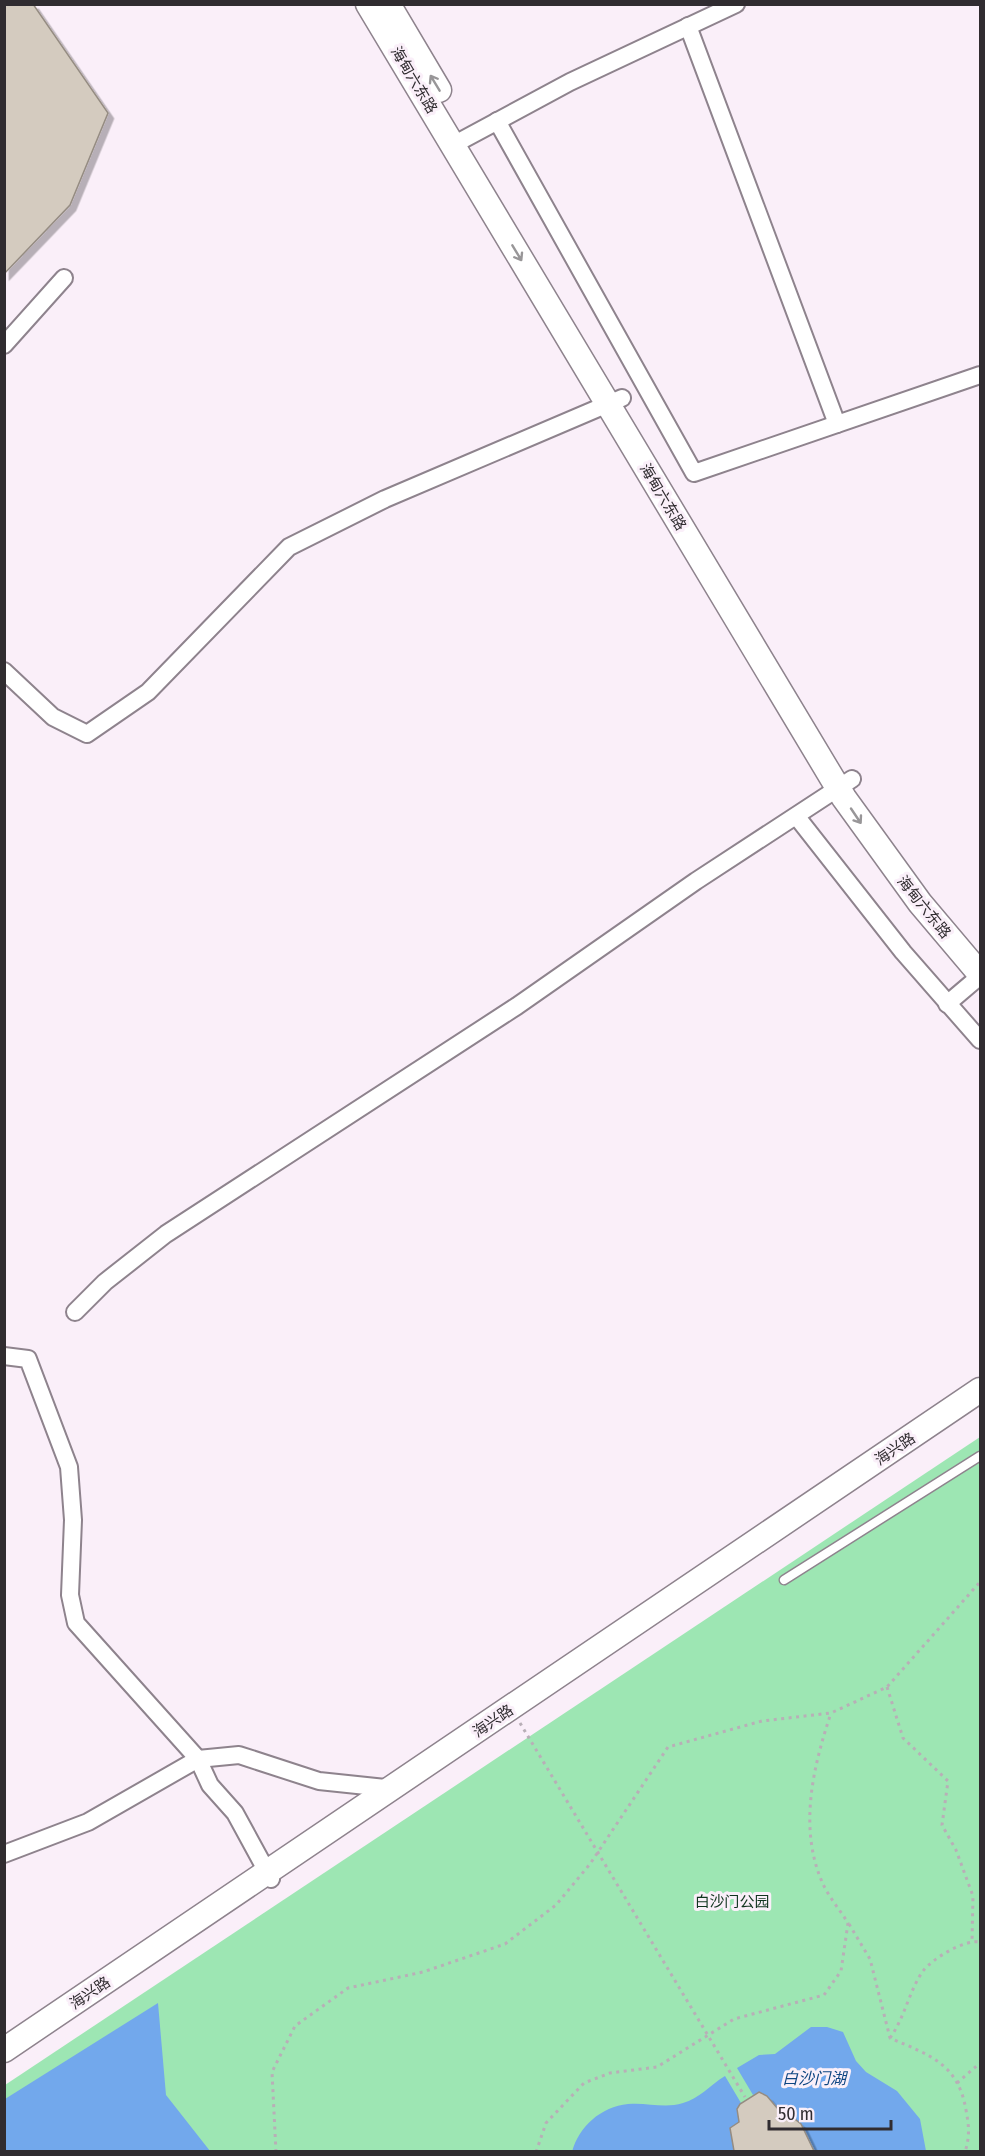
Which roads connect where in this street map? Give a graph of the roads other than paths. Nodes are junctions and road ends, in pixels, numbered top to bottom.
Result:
1 (368, 4) edge
2 (388, 4) edge
3 (736, 4) edge
4 (688, 26) junction
5 (497, 121) junction
6 (460, 141) junction
7 (64, 278) dead end
8 (4, 345) edge
9 (981, 375) edge
10 (615, 401) junction
11 (837, 424) junction
12 (4, 671) edge
13 (845, 784) junction
14 (797, 817) junction
15 (981, 949) edge
16 (981, 975) edge
17 (947, 1004) junction
18 (981, 1040) edge
19 (75, 1312) dead end
20 (4, 1356) edge
21 (981, 1390) edge
22 (981, 1405) edge
23 (981, 1456) edge
24 (784, 1580) dead end
25 (198, 1759) junction
26 (400, 1790) junction
27 (4, 1854) edge
28 (270, 1876) junction
29 (4, 2050) edge
30 (4, 2061) edge

1 - 6 street, 海甸六东路
6 -> 2 street, 海甸六东路
3 - 4 street
4 - 5 street
4 - 11 street
5 - 6 street
5 - 11 street
6 - 10 street, 海甸六东路
7 - 8 street
9 - 11 street
10 - 12 street
10 - 13 street, 海甸六东路
13 - 14 street
13 - 15 street, 海甸六东路
13 -> 16 street, 海甸六东路
14 - 17 street
14 - 19 street
16 - 17 street
17 - 18 street
20 - 25 street
21 - 26 street, 海兴路
22 - 26 street, 海兴路
23 - 24 lane
25 - 26 street
25 - 27 street
25 - 28 street
26 - 28 street, 海兴路
28 - 29 street, 海兴路
28 - 30 street, 海兴路

